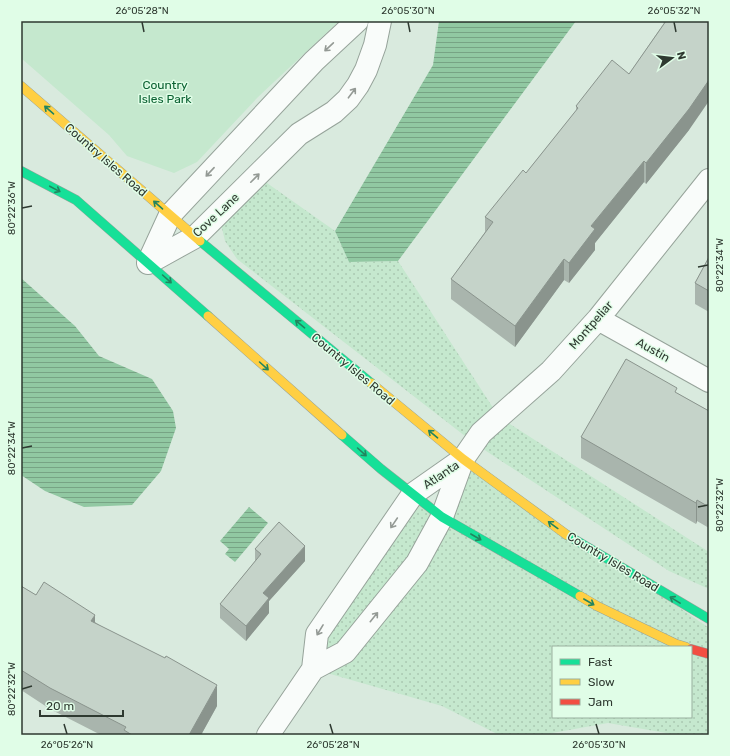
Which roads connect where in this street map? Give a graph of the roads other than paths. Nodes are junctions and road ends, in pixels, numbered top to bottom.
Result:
1 (357, 21) edge
2 (380, 21) edge
3 (21, 86) edge
4 (21, 171) edge
5 (709, 180) edge
6 (170, 215) junction
7 (195, 237) junction
8 (148, 263) junction
9 (598, 318) junction
10 (709, 381) edge
11 (462, 459) junction
12 (413, 494) junction
13 (442, 517) junction
14 (709, 619) edge
15 (683, 646) edge
16 (692, 649) edge
17 (709, 654) edge
18 (313, 669) junction
19 (268, 735) edge

1 -> 6 street
7 -> 2 street, Cove Lane
6 -> 3 street, Country Isles Road
4 -> 8 street
5 - 9 street, Montpeliar
6 - 7 street, Country Isles Road
6 - 8 street
7 - 8 street, Cove Lane
11 -> 7 street, Country Isles Road
8 -> 12 street
9 - 10 street, Austin
9 - 11 street, Montpeliar
11 - 12 street, Atlanta
11 - 13 street, Atlanta
14 -> 11 street, Country Isles Road
12 - 13 street
12 -> 18 street, Atlanta
13 -> 15 street
18 -> 13 street, Atlanta
16 - 17 street
18 - 19 street, Atlanta

